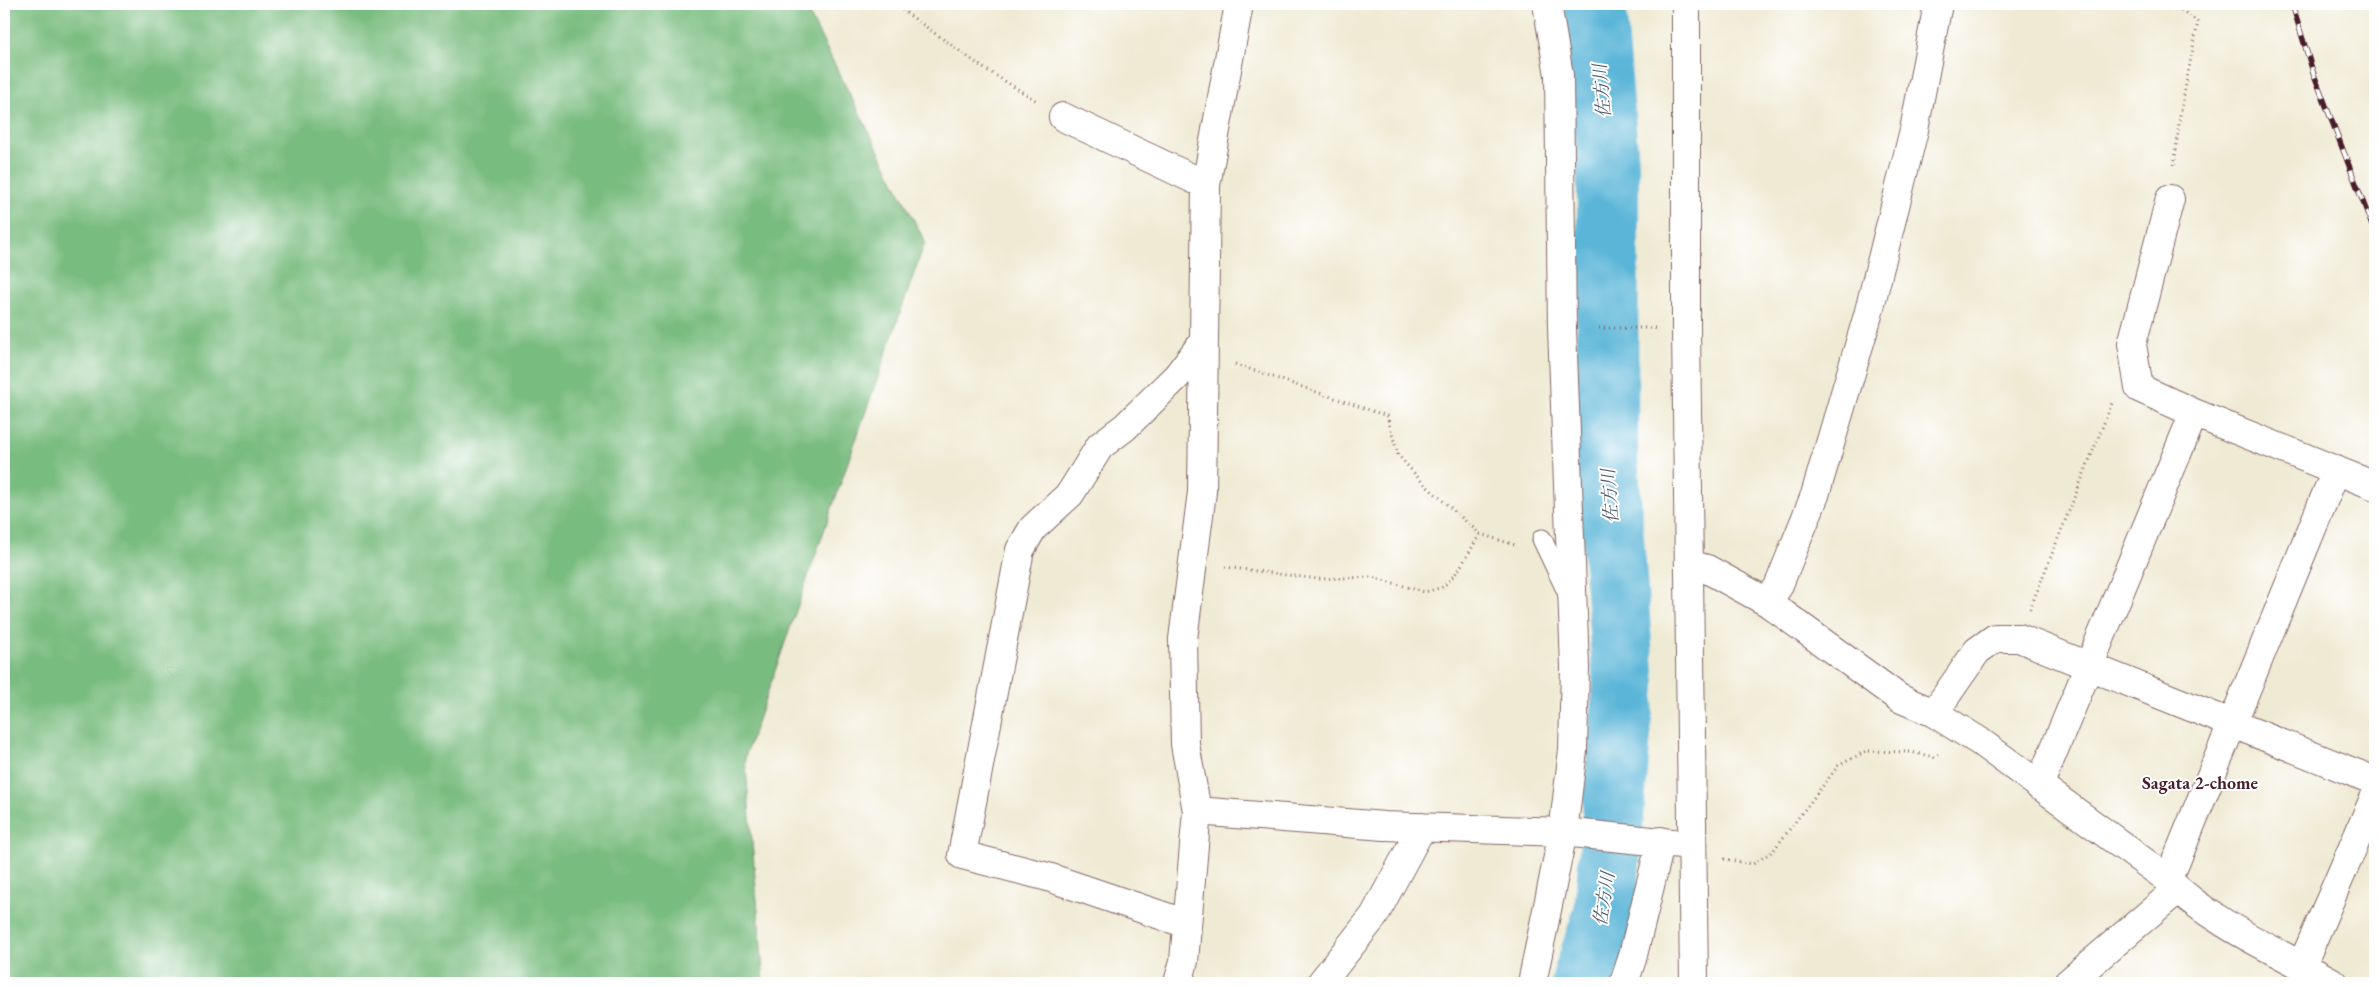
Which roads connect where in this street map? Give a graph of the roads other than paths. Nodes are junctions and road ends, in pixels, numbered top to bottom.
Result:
1 (1239, 4) edge
2 (1547, 4) edge
3 (1686, 4) edge
4 (1938, 4) edge
5 (1063, 117) road end
6 (1206, 186) junction
7 (2170, 199) road end
8 (1204, 347) junction
9 (2194, 413) junction
10 (2336, 470) junction
11 (2375, 486) edge
12 (1546, 547) road end
13 (1689, 564) junction
14 (1572, 602) junction
15 (1767, 602) junction
16 (2089, 666) junction
17 (1934, 713) junction
18 (2232, 725) junction
19 (2375, 781) edge
20 (2040, 786) junction
21 (2375, 796) edge
22 (1197, 810) junction
23 (1422, 827) junction
24 (1563, 832) junction
25 (1658, 841) junction
26 (1691, 850) junction
27 (2171, 884) junction
28 (1187, 924) junction
29 (2302, 965) junction
30 (1178, 983) edge
31 (1320, 983) edge
32 (1532, 983) edge
33 (1624, 983) edge
34 (1694, 983) edge
35 (2068, 983) edge
36 (2334, 983) edge

1 - 6 street
2 - 14 street
3 - 13 street
4 - 15 street
5 - 6 street
6 - 8 street
7 - 9 street
8 - 22 street
8 - 28 street
9 - 10 street
9 - 16 street
10 - 11 street
10 - 18 street
12 - 14 lane
13 - 15 street
13 - 26 street
14 - 24 street
15 - 17 street
16 - 17 street
16 - 18 street
16 - 20 street
17 - 20 street
18 - 19 street
18 - 27 street
20 - 27 street
21 - 29 street
22 - 23 street
22 - 28 street
23 - 24 street
23 - 31 street
24 - 25 street
24 - 32 street
25 - 26 street
25 - 33 street
26 - 34 street
27 - 29 street
27 - 35 street
28 - 30 street
29 - 36 street

